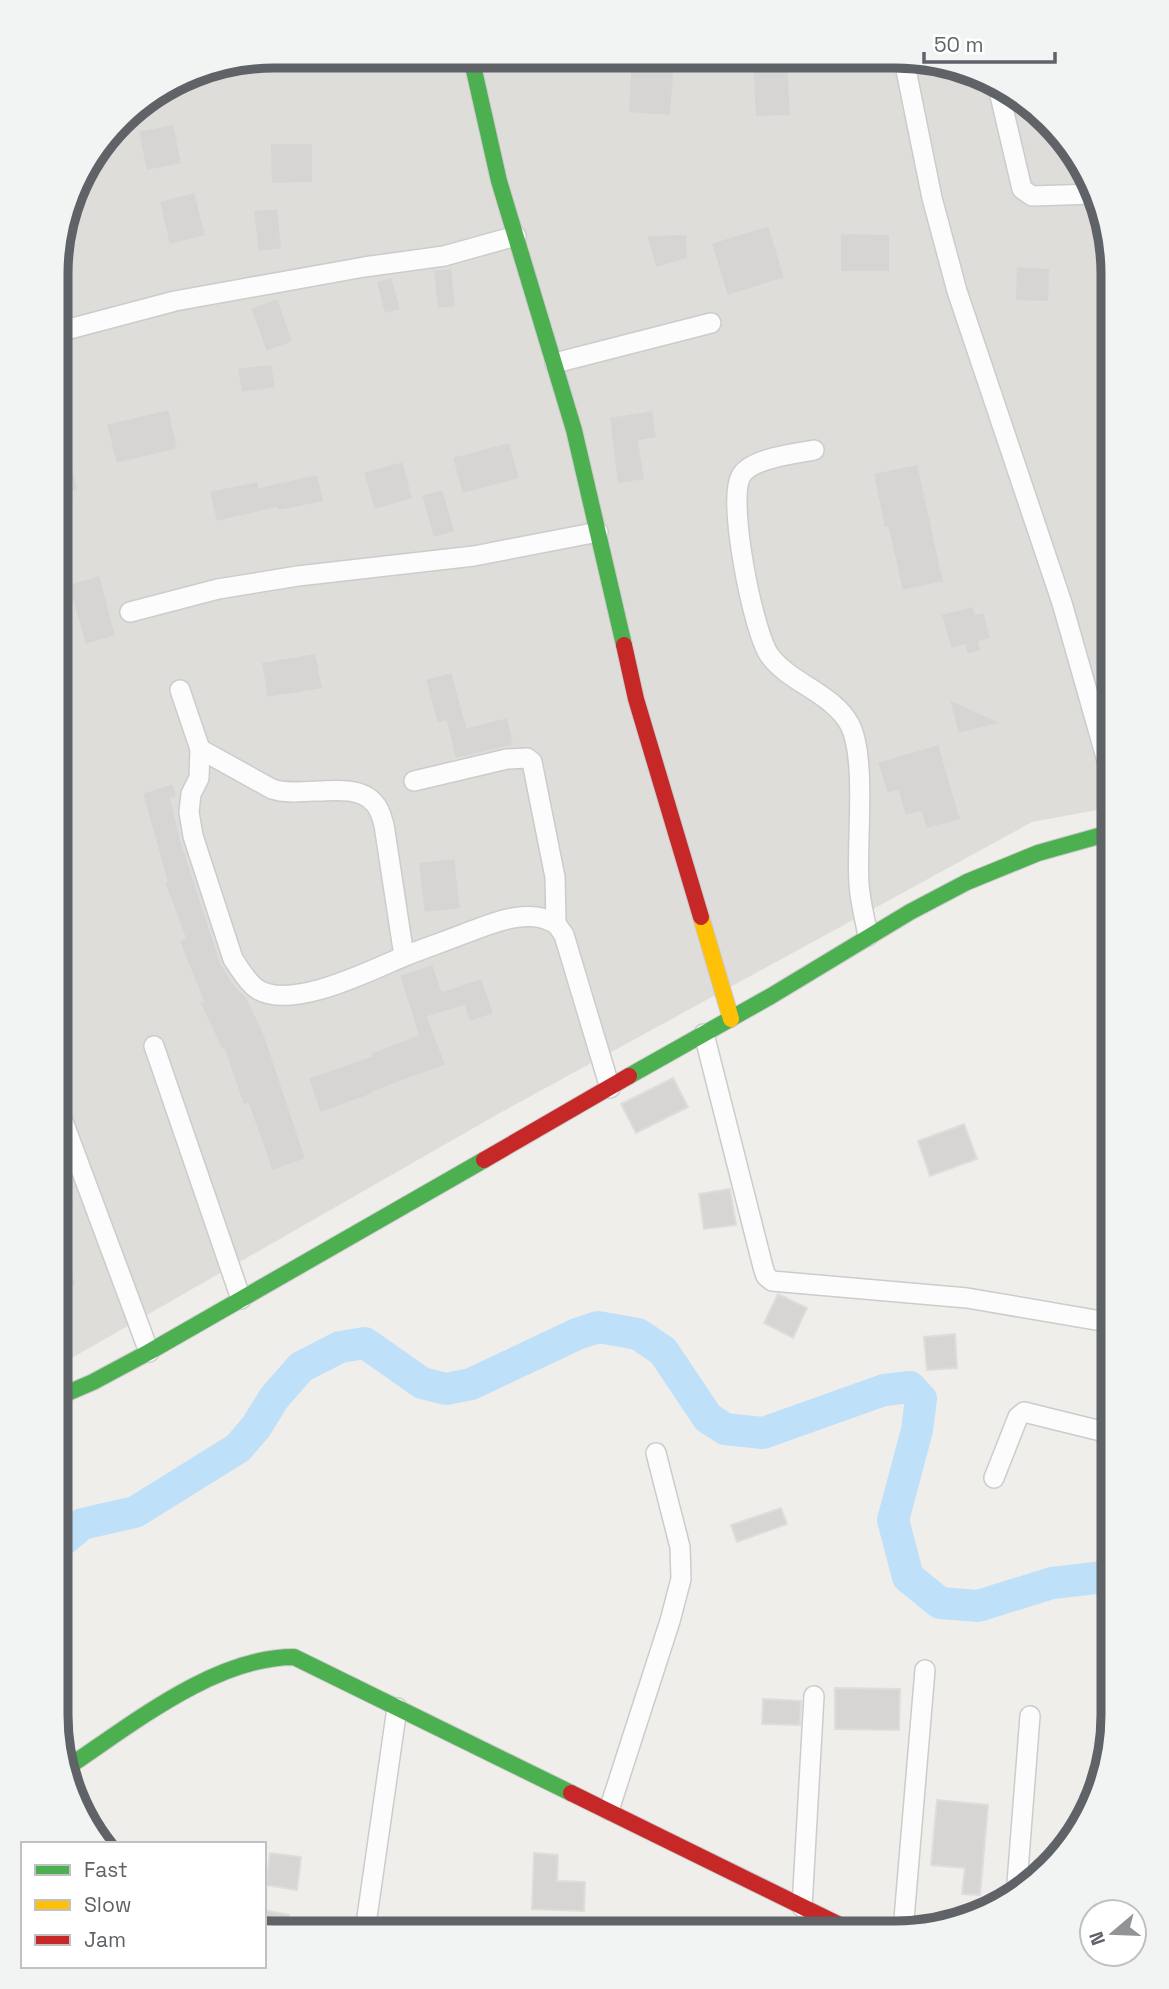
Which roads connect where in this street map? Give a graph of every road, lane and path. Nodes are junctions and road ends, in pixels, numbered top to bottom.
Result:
1 (473, 68) edge
2 (906, 69) edge
3 (1001, 98) edge
4 (1084, 194) edge
5 (516, 236) junction
6 (711, 323) dead end
7 (68, 329) edge
8 (555, 363) junction
9 (814, 450) dead end
10 (598, 532) junction
11 (130, 612) dead end
12 (180, 690) dead end
13 (1101, 739) edge
14 (200, 749) junction
15 (414, 781) dead end
16 (1101, 835) edge
17 (556, 923) junction
18 (868, 936) junction
19 (404, 957) junction
20 (731, 1019) junction
21 (704, 1034) junction
22 (154, 1046) dead end
23 (610, 1088) junction
24 (68, 1135) edge
25 (241, 1299) junction
26 (1100, 1321) edge
27 (149, 1352) junction
28 (68, 1393) edge
29 (1100, 1431) edge
30 (656, 1453) dead end
31 (994, 1478) dead end
32 (925, 1670) dead end
33 (814, 1696) dead end
34 (397, 1707) junction
35 (1030, 1716) dead end
36 (74, 1763) edge
37 (609, 1810) junction
38 (1017, 1880) edge
39 (802, 1907) junction
40 (904, 1920) edge
41 (366, 1921) edge
42 (831, 1921) edge

1 - 5 street
2 - 13 street
3 - 4 street
5 - 7 street
5 - 8 street
6 - 8 street
8 - 10 street
9 - 18 street
10 - 11 street
10 - 20 street
12 - 14 street
14 - 19 street
14 - 19 street
15 - 17 street
16 - 18 street
17 - 19 street
17 - 23 street
18 - 20 street
20 - 21 street
21 - 23 street
21 - 26 street
22 - 25 street
23 - 25 street
24 - 27 street
25 - 27 street
27 - 28 street
29 - 31 street
30 - 37 street
32 - 40 street
33 - 39 street
34 - 36 street
34 - 37 street
34 - 41 street
35 - 38 street
37 - 39 street
39 - 42 street

